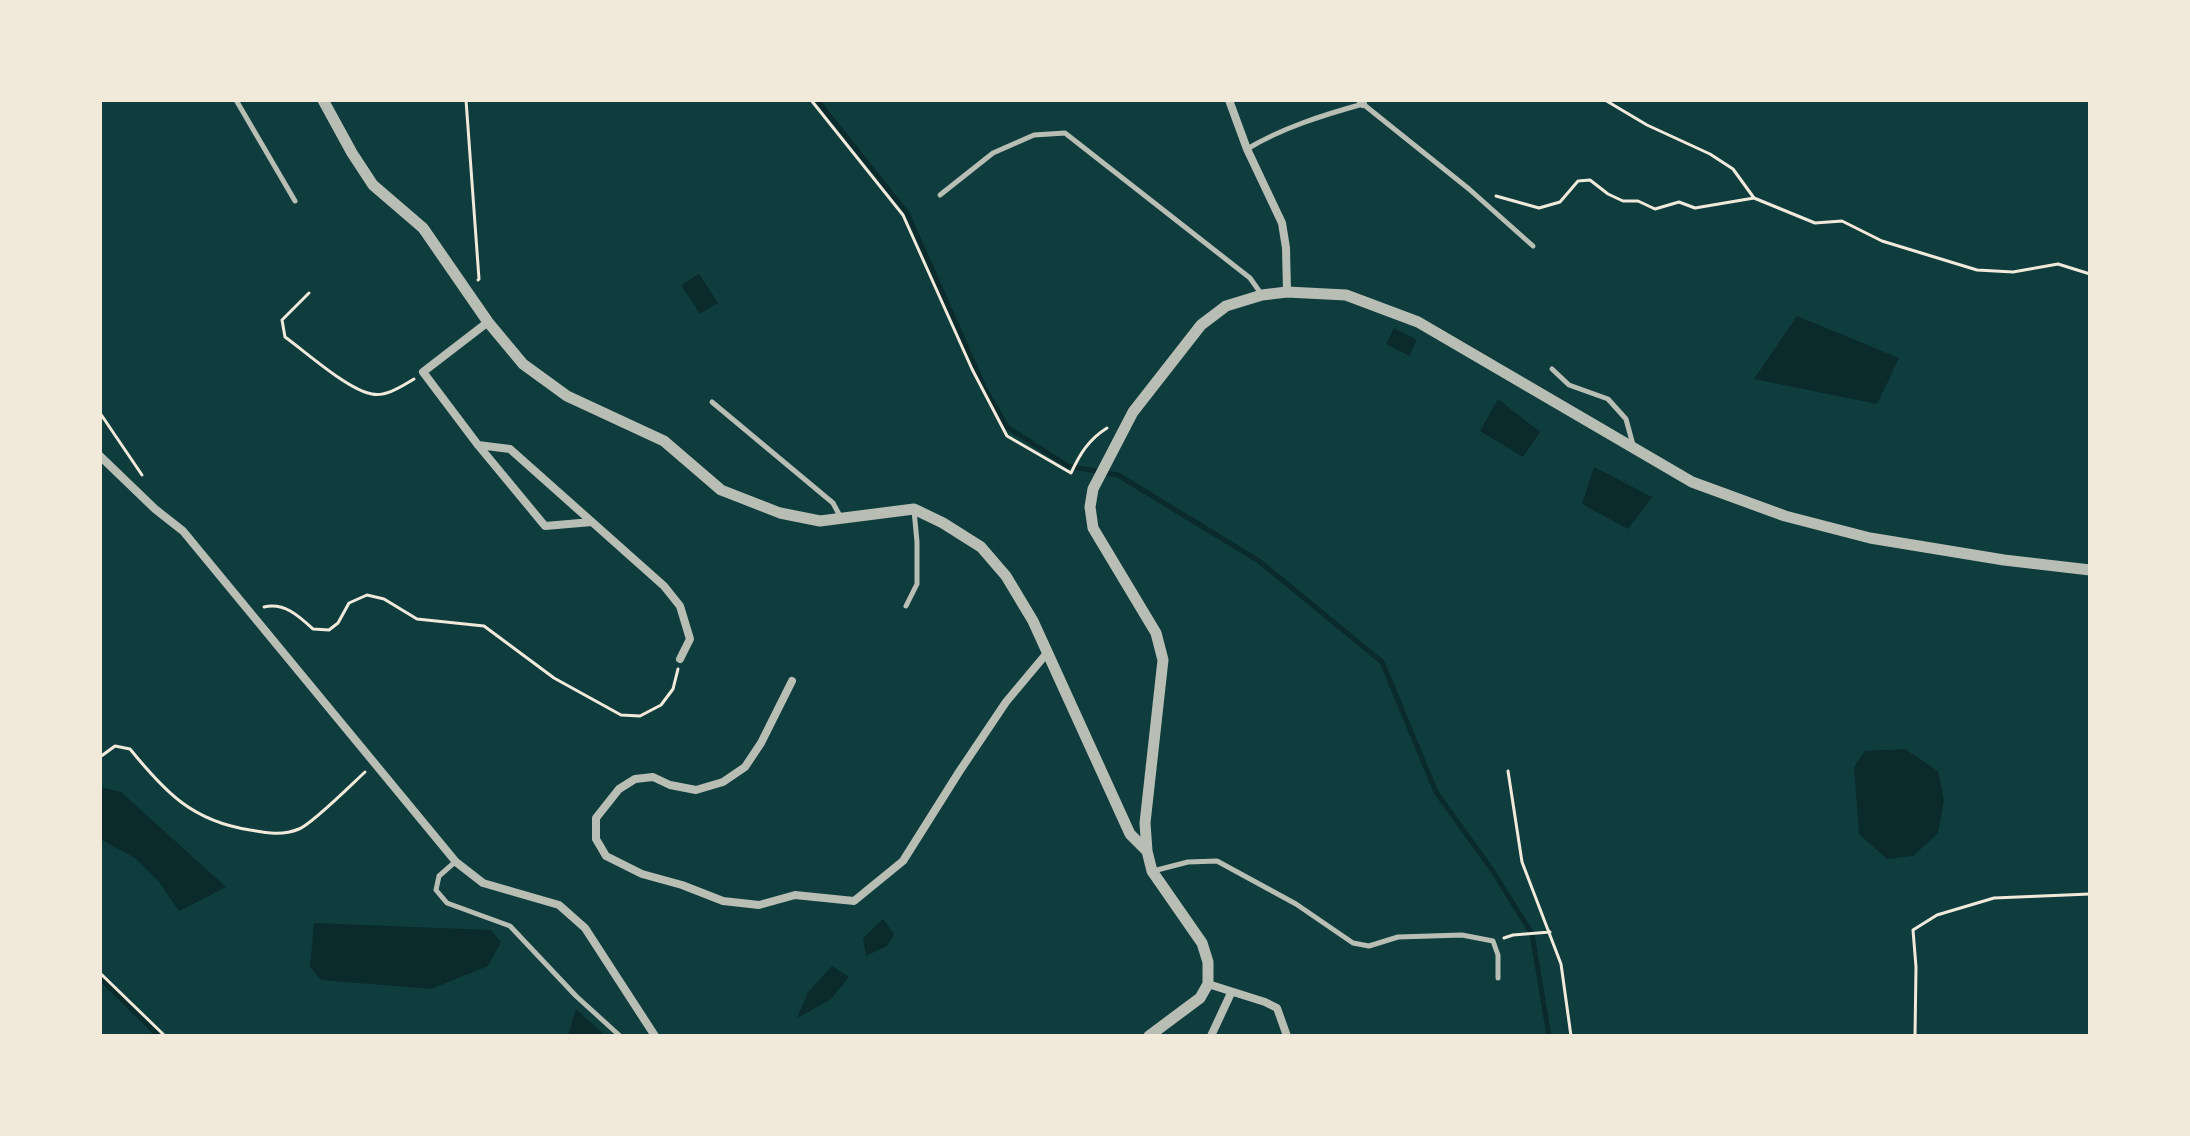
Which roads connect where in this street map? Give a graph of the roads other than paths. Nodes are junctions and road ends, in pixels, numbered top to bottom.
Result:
1 (236, 100) edge
2 (323, 100) edge
3 (1229, 100) edge
4 (1361, 102) edge
5 (1247, 149) junction
6 (940, 195) dead end
7 (295, 201) dead end
8 (1533, 246) dead end
9 (1287, 292) junction
10 (1262, 295) junction
11 (488, 322) junction
12 (1552, 369) dead end
13 (712, 402) dead end
14 (478, 445) junction
15 (1634, 450) junction
16 (100, 456) edge
17 (914, 509) junction
18 (841, 518) junction
19 (592, 522) junction
20 (2090, 570) edge
21 (906, 606) dead end
22 (1047, 653) junction
23 (680, 659) road end
24 (792, 681) dead end
25 (1147, 851) junction
26 (456, 862) junction
27 (1152, 871) junction
28 (1498, 978) dead end
29 (1208, 984) junction
30 (1231, 993) junction
31 (620, 1036) edge
32 (655, 1036) edge
33 (1149, 1036) edge
34 (1211, 1036) edge
35 (1287, 1036) edge

1 - 7 lane
2 - 11 street
3 - 5 street
4 - 5 lane
4 - 8 lane
5 - 9 street
6 - 10 lane
9 - 10 street
9 - 15 street
10 - 25 street
11 - 14 street
11 - 18 street
12 - 15 lane
13 - 18 lane
14 - 19 street
14 - 19 street
15 - 20 street
16 - 26 street
17 - 18 street
17 - 21 lane
17 - 22 street
19 - 23 street
22 - 24 street
22 - 25 street
25 - 27 street
26 - 31 lane
26 - 32 street
27 - 28 lane
27 - 29 street
29 - 30 street
29 - 33 street
30 - 34 street
30 - 35 street

